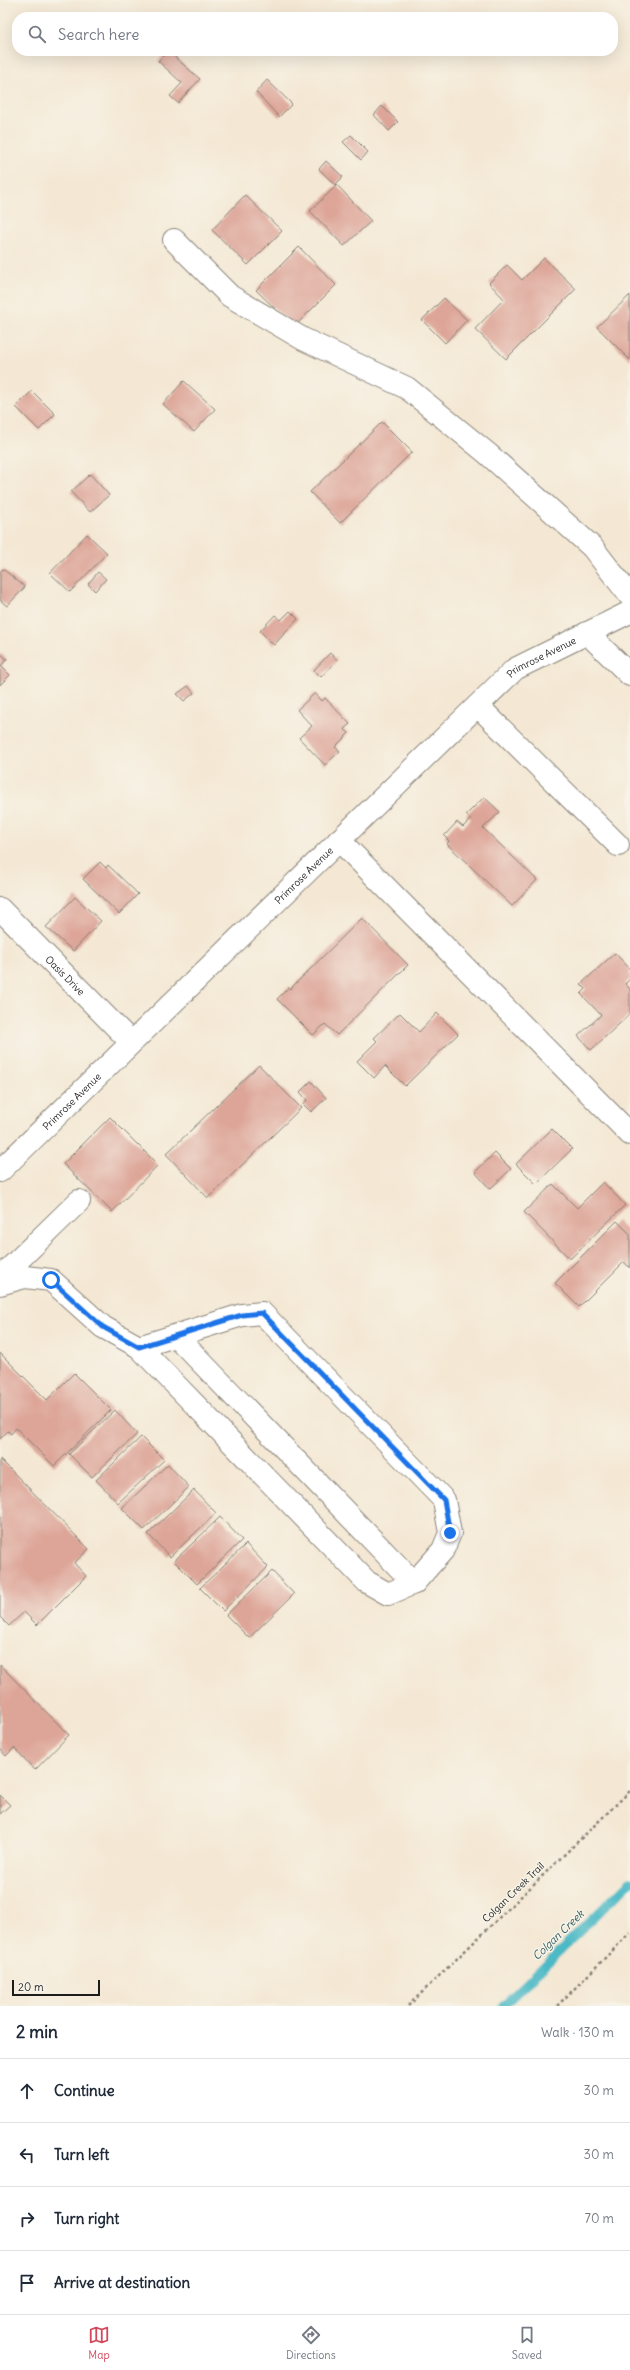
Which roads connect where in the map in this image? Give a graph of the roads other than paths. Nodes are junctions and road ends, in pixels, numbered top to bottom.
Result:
1 (174, 240) dead end
2 (630, 596) edge
3 (630, 612) edge
4 (586, 633) junction
5 (630, 675) edge
6 (478, 706) junction
7 (339, 840) junction
8 (618, 845) dead end
9 (0, 909) edge
10 (131, 1042) junction
11 (630, 1134) edge
12 (0, 1171) edge
13 (78, 1201) dead end
14 (0, 1278) edge
15 (0, 1284) edge
16 (176, 1336) junction
17 (139, 1347) junction
18 (414, 1582) junction

1 - 2 street
3 - 4 street, Primrose Avenue
4 - 5 street
4 - 6 street, Primrose Avenue
6 - 7 street, Primrose Avenue
6 - 8 street
7 - 10 street, Primrose Avenue
7 - 11 street
9 - 10 street, Oasis Drive
10 - 12 street, Primrose Avenue
13 - 14 street
15 - 17 street
16 - 17 street
16 - 18 street
16 - 18 street
17 - 18 street

